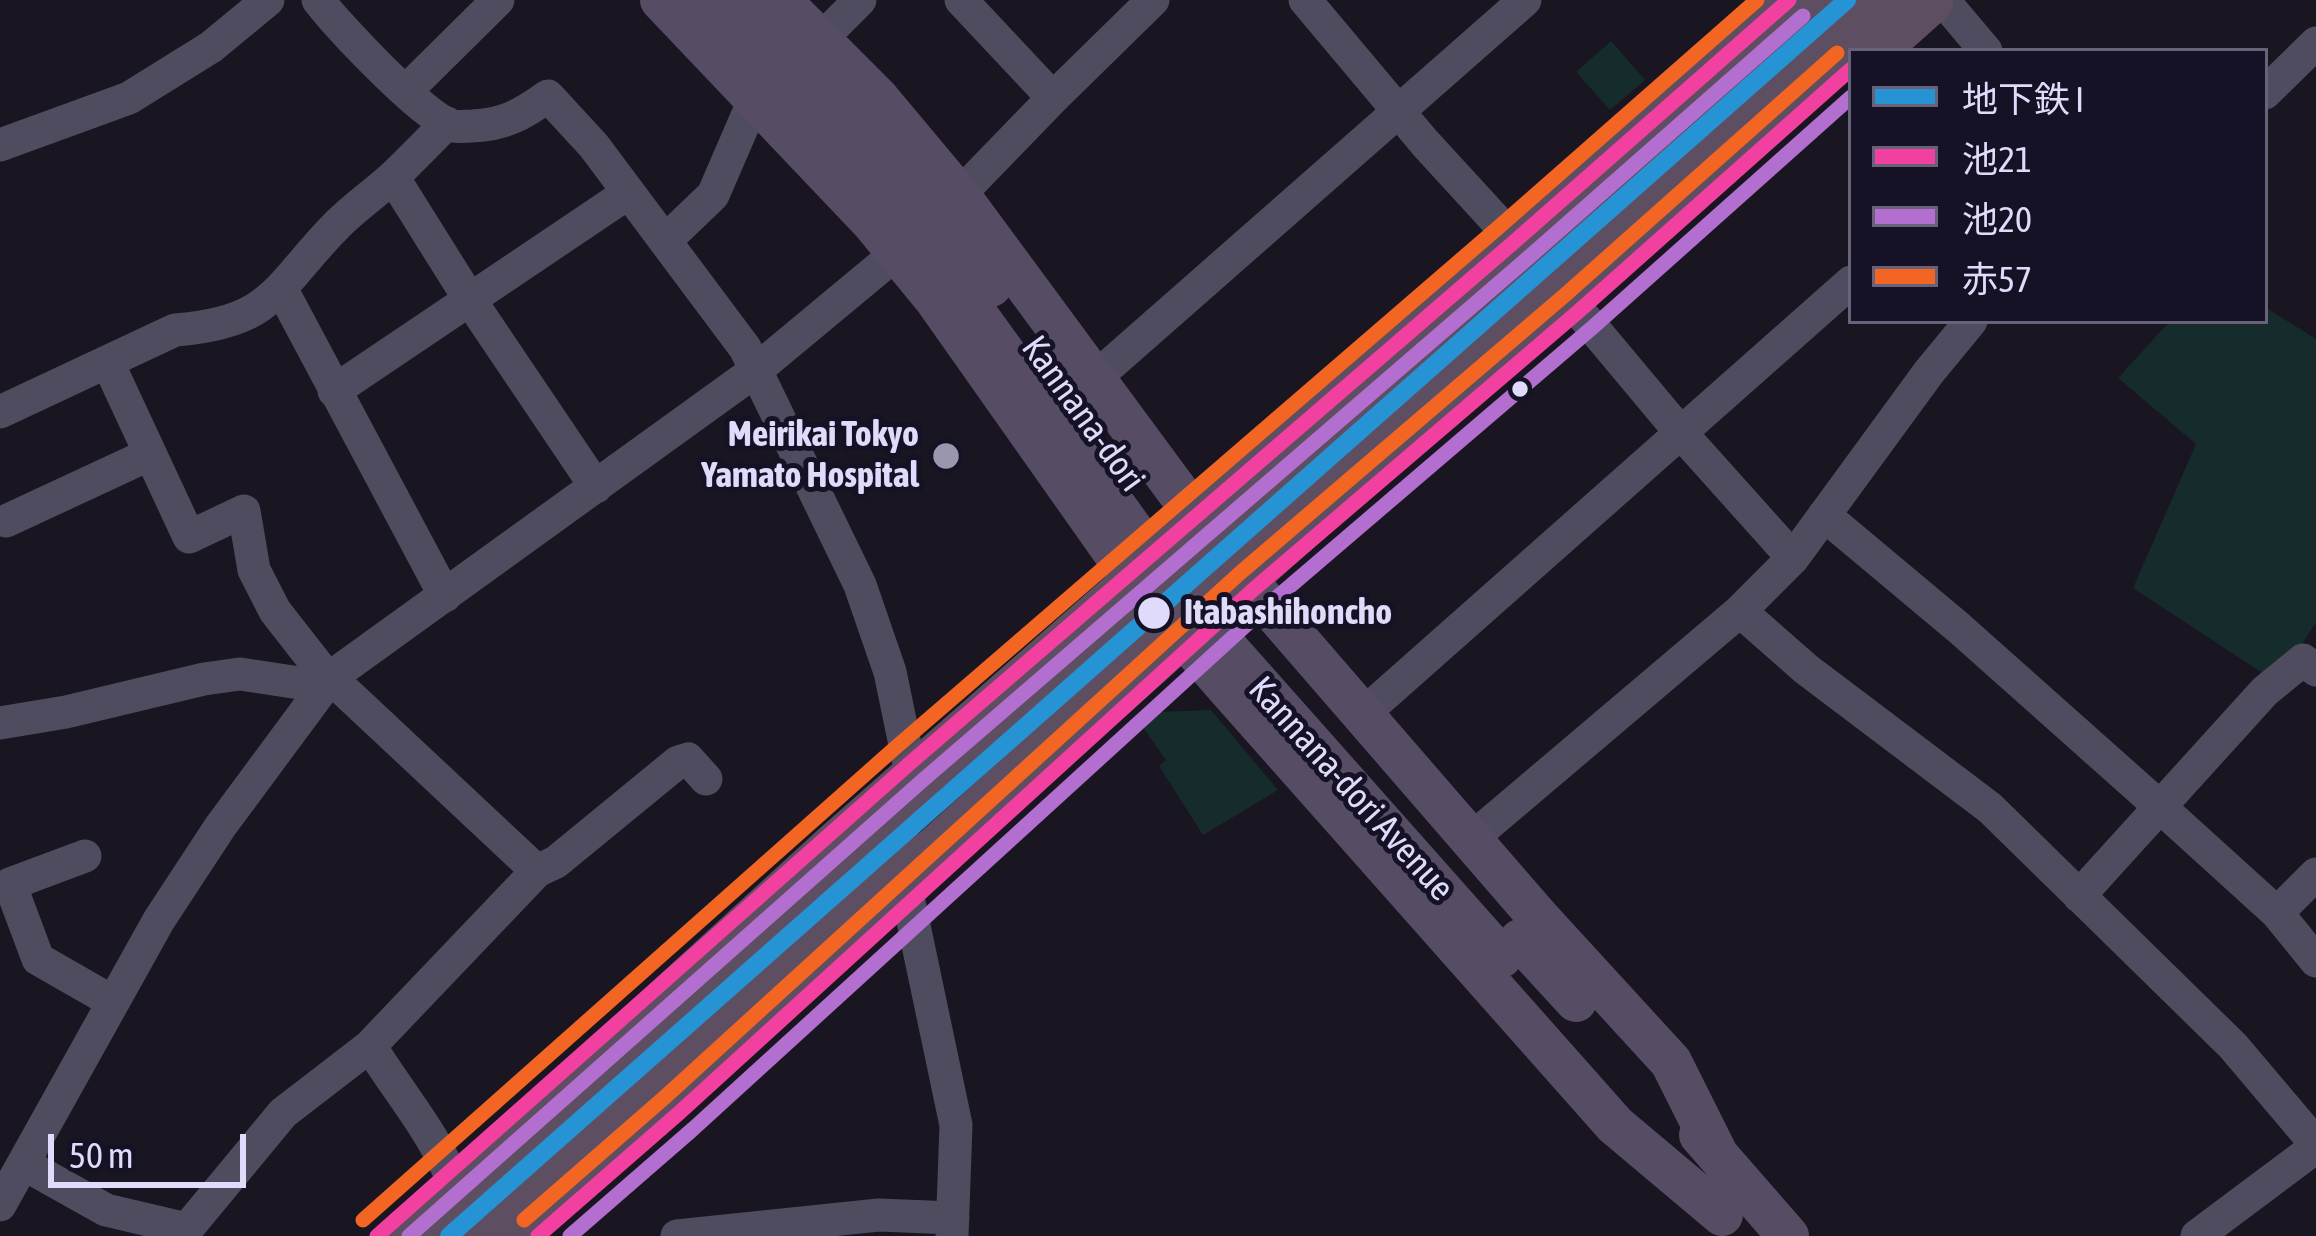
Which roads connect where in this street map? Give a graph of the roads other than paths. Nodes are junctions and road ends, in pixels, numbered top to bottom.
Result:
1 (268, 0) edge
2 (318, 0) edge
3 (498, 0) edge
4 (661, 0) edge
5 (698, 0) edge
6 (737, 0) edge
7 (780, 0) edge
8 (860, 0) edge
9 (961, 0) edge
10 (1153, 0) edge
11 (1305, 0) edge
12 (1525, 0) edge
13 (1789, 0) edge
14 (1798, 0) edge
15 (1849, 0) edge
16 (1890, 0) edge
17 (1928, 0) edge
18 (1943, 0) edge
19 (820, 40) junction
20 (2316, 43) edge
21 (1874, 48) edge
22 (1983, 48) edge
23 (1848, 72) edge
24 (2268, 90) edge
25 (406, 92) junction
26 (1053, 98) junction
27 (760, 104) junction
28 (1397, 110) junction
29 (447, 123) junction
30 (0, 146) edge
31 (393, 177) junction
32 (628, 193) junction
33 (959, 196) junction
34 (665, 241) junction
35 (1541, 250) junction
36 (897, 253) junction
37 (1848, 285) edge
38 (282, 290) junction
39 (470, 300) junction
40 (1579, 310) junction
41 (1969, 324) edge
42 (108, 363) junction
43 (754, 371) junction
44 (1095, 378) junction
45 (334, 391) junction
46 (0, 412) edge
47 (1681, 433) junction
48 (148, 455) junction
49 (596, 487) junction
50 (1196, 515) junction
51 (1824, 515) junction
52 (6, 521) dead end
53 (1793, 558) junction
54 (1129, 574) junction
55 (1254, 589) junction
56 (445, 596) junction
57 (1740, 611) junction
58 (1190, 645) junction
59 (1029, 661) junction
60 (2316, 670) edge
61 (331, 677) junction
62 (1363, 714) junction
63 (0, 723) edge
64 (1100, 728) junction
65 (909, 764) junction
66 (706, 778) dead end
67 (2159, 806) junction
68 (1472, 839) junction
69 (85, 856) dead end
70 (538, 871) junction
71 (2316, 874) edge
72 (2079, 896) junction
73 (909, 902) junction
74 (2277, 913) junction
75 (1510, 949) junction
76 (2316, 961) edge
77 (113, 1002) junction
78 (370, 1046) junction
79 (2316, 1145) edge
80 (1717, 1154) junction
81 (23, 1164) junction
82 (449, 1172) junction
83 (0, 1203) edge
84 (1731, 1225) edge
85 (952, 1227) edge
86 (191, 1233) edge
87 (712, 1234) edge
88 (377, 1236) edge
89 (406, 1236) edge
90 (446, 1236) edge
91 (509, 1236) edge
92 (525, 1236) edge
93 (538, 1236) edge
94 (677, 1236) edge
95 (1788, 1236) edge
96 (2198, 1236) edge

1 - 30 street
2 - 25 street
3 - 25 street
4 - 27 main road
5 - 75 main road, Kannana-dori Avenue, bridge
6 - 75 main road, Kannana-dori, bridge
7 - 19 main road
8 - 19 street
9 - 26 street
10 - 26 street
11 - 28 street
12 - 28 street
13 - 35 highway
14 - 89 highway, bridge
15 - 35 highway
16 - 91 highway, bridge
17 - 21 highway
18 - 22 street
19 - 33 main road
20 - 24 street
23 - 40 highway
25 - 29 street
26 - 33 street
27 - 34 street
27 - 36 main road
28 - 35 street
28 - 44 street
29 - 31 street
29 - 32 street
31 - 38 street
31 - 39 street
32 - 34 street
32 - 39 street
33 - 44 main road
34 - 43 street
35 - 40 street
35 - 50 highway
36 - 43 street
36 - 54 main road
37 - 47 street
38 - 42 street
38 - 45 street
39 - 45 street
39 - 49 street
40 - 47 street
40 - 55 highway
41 - 51 street
42 - 46 street
42 - 48 street
43 - 49 street
43 - 65 street
44 - 50 main road
45 - 56 street
47 - 53 street
47 - 62 street
48 - 52 street
48 - 61 street
49 - 56 street
50 - 54 highway
50 - 55 main road
51 - 53 street
51 - 67 street
53 - 57 street
54 - 58 main road
54 - 59 highway
55 - 58 highway
55 - 62 main road
56 - 61 street
57 - 68 street
57 - 72 street
58 - 64 highway
58 - 84 main road
59 - 65 highway
59 - 90 highway
60 - 67 street
61 - 63 street
61 - 70 street
61 - 77 street
62 - 68 main road
64 - 73 highway
64 - 92 highway
65 - 82 highway
66 - 70 street
67 - 72 street
67 - 74 street
68 - 80 main road
69 - 77 street
70 - 78 street
71 - 74 street
72 - 79 street
73 - 85 street
73 - 93 highway
74 - 76 street
75 - 80 main road, Kannana-dori Avenue
75 - 84 main road, Kannana-dori Avenue
77 - 81 street
78 - 82 street
78 - 86 street
79 - 96 street
80 - 95 main road, Kannana-dori Avenue
81 - 83 street
81 - 86 street
82 - 88 highway
85 - 87 street
87 - 94 street

